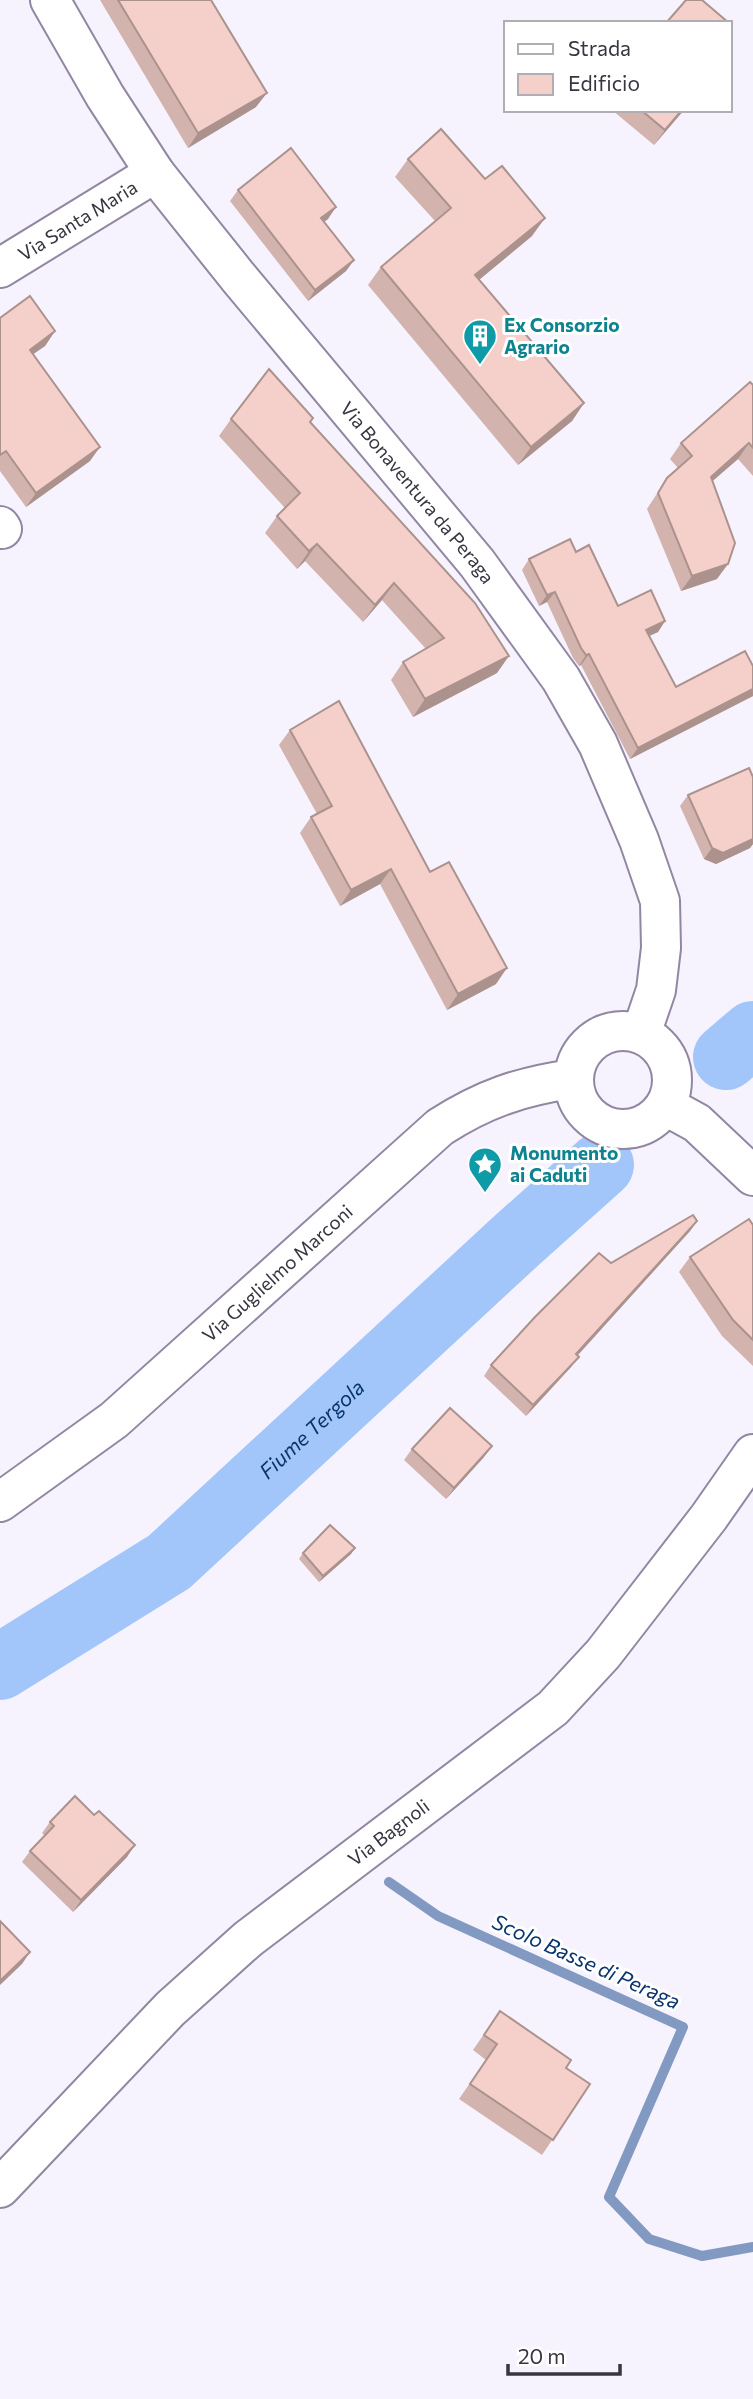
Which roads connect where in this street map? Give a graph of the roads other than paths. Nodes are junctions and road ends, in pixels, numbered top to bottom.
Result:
1 (50, 0) edge
2 (155, 173) junction
3 (0, 268) edge
4 (641, 1034) junction
5 (573, 1079) junction
6 (666, 1106) junction
7 (753, 1176) edge
8 (753, 1454) edge
9 (0, 1502) edge
10 (0, 2188) edge

1 - 2 main road, Via Bonaventura da Peraga
2 - 3 main road, Via Santa Maria
2 - 4 main road, Via Bonaventura da Peraga
4 - 5 main road
4 - 6 main road
5 - 6 main road
5 - 9 main road, Via Guglielmo Marconi
6 - 7 main road
8 - 10 main road, Via Bagnoli

